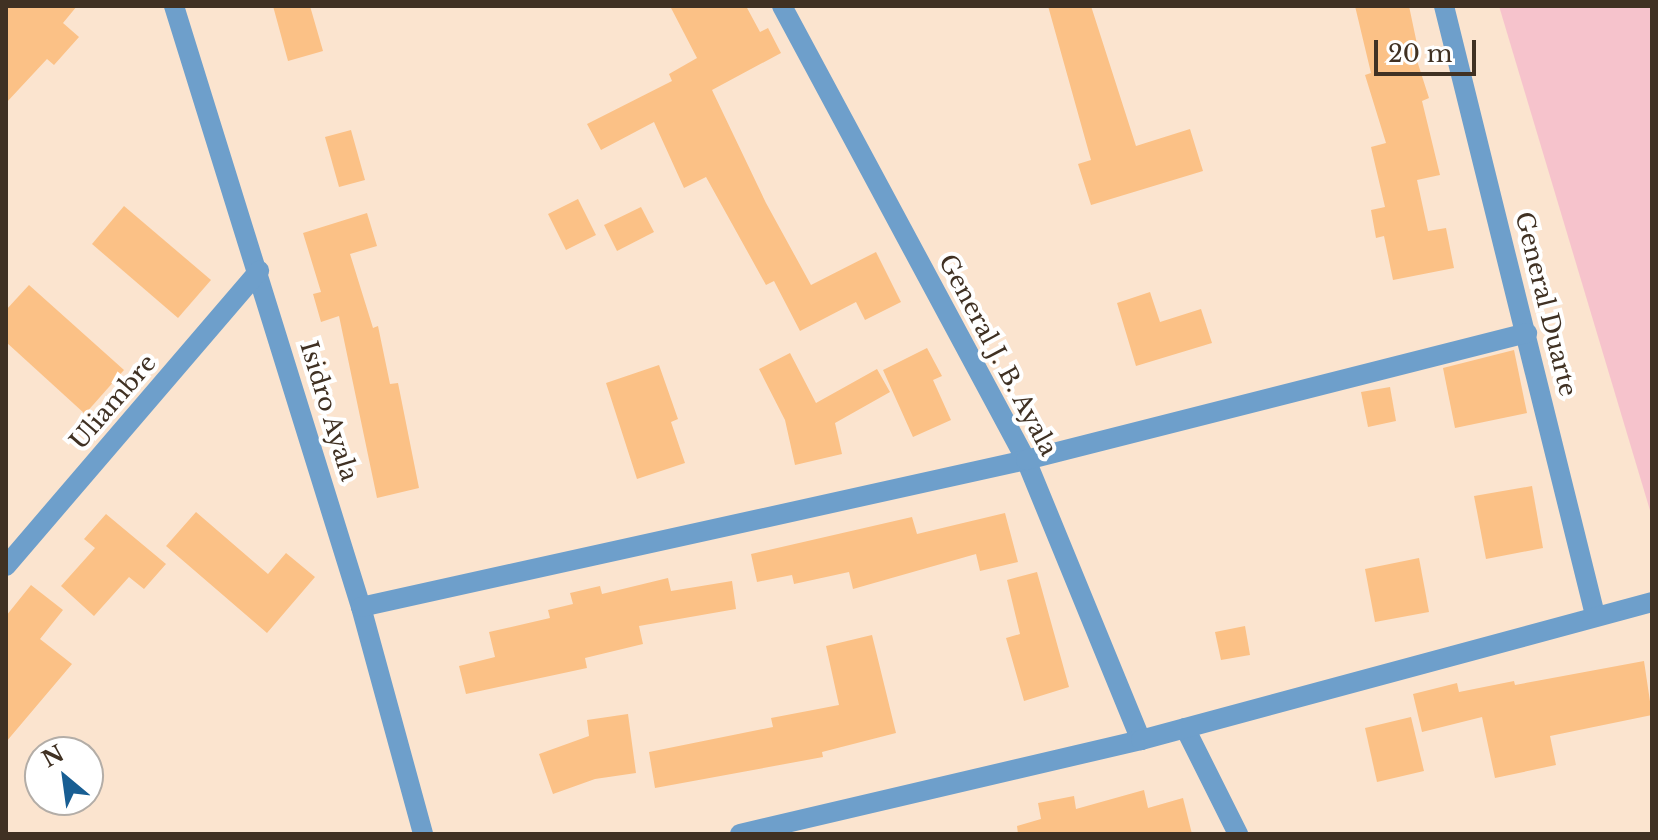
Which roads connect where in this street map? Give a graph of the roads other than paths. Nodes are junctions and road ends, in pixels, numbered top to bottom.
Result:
1 (174, 6) edge
2 (782, 6) edge
3 (1444, 6) edge
4 (259, 271) junction
5 (1527, 333) junction
6 (1026, 460) junction
7 (6, 566) edge
8 (1652, 602) edge
9 (361, 607) junction
10 (1595, 615) junction
11 (1185, 728) junction
12 (1141, 740) junction
13 (423, 834) edge
14 (740, 834) edge
15 (1238, 834) edge

1 - 4 street, Isidro Ayala
2 - 6 street, General J. B. Ayala
3 - 5 street, General Duarte
4 - 7 street, Uliambre
4 - 9 street, Isidro Ayala
5 - 6 street
5 - 10 street, General Duarte
6 - 9 street
6 - 12 street, General J. B. Ayala
8 - 10 street
9 - 13 street, Isidro Ayala
10 - 11 street
11 - 12 street
11 - 15 street
12 - 14 street

